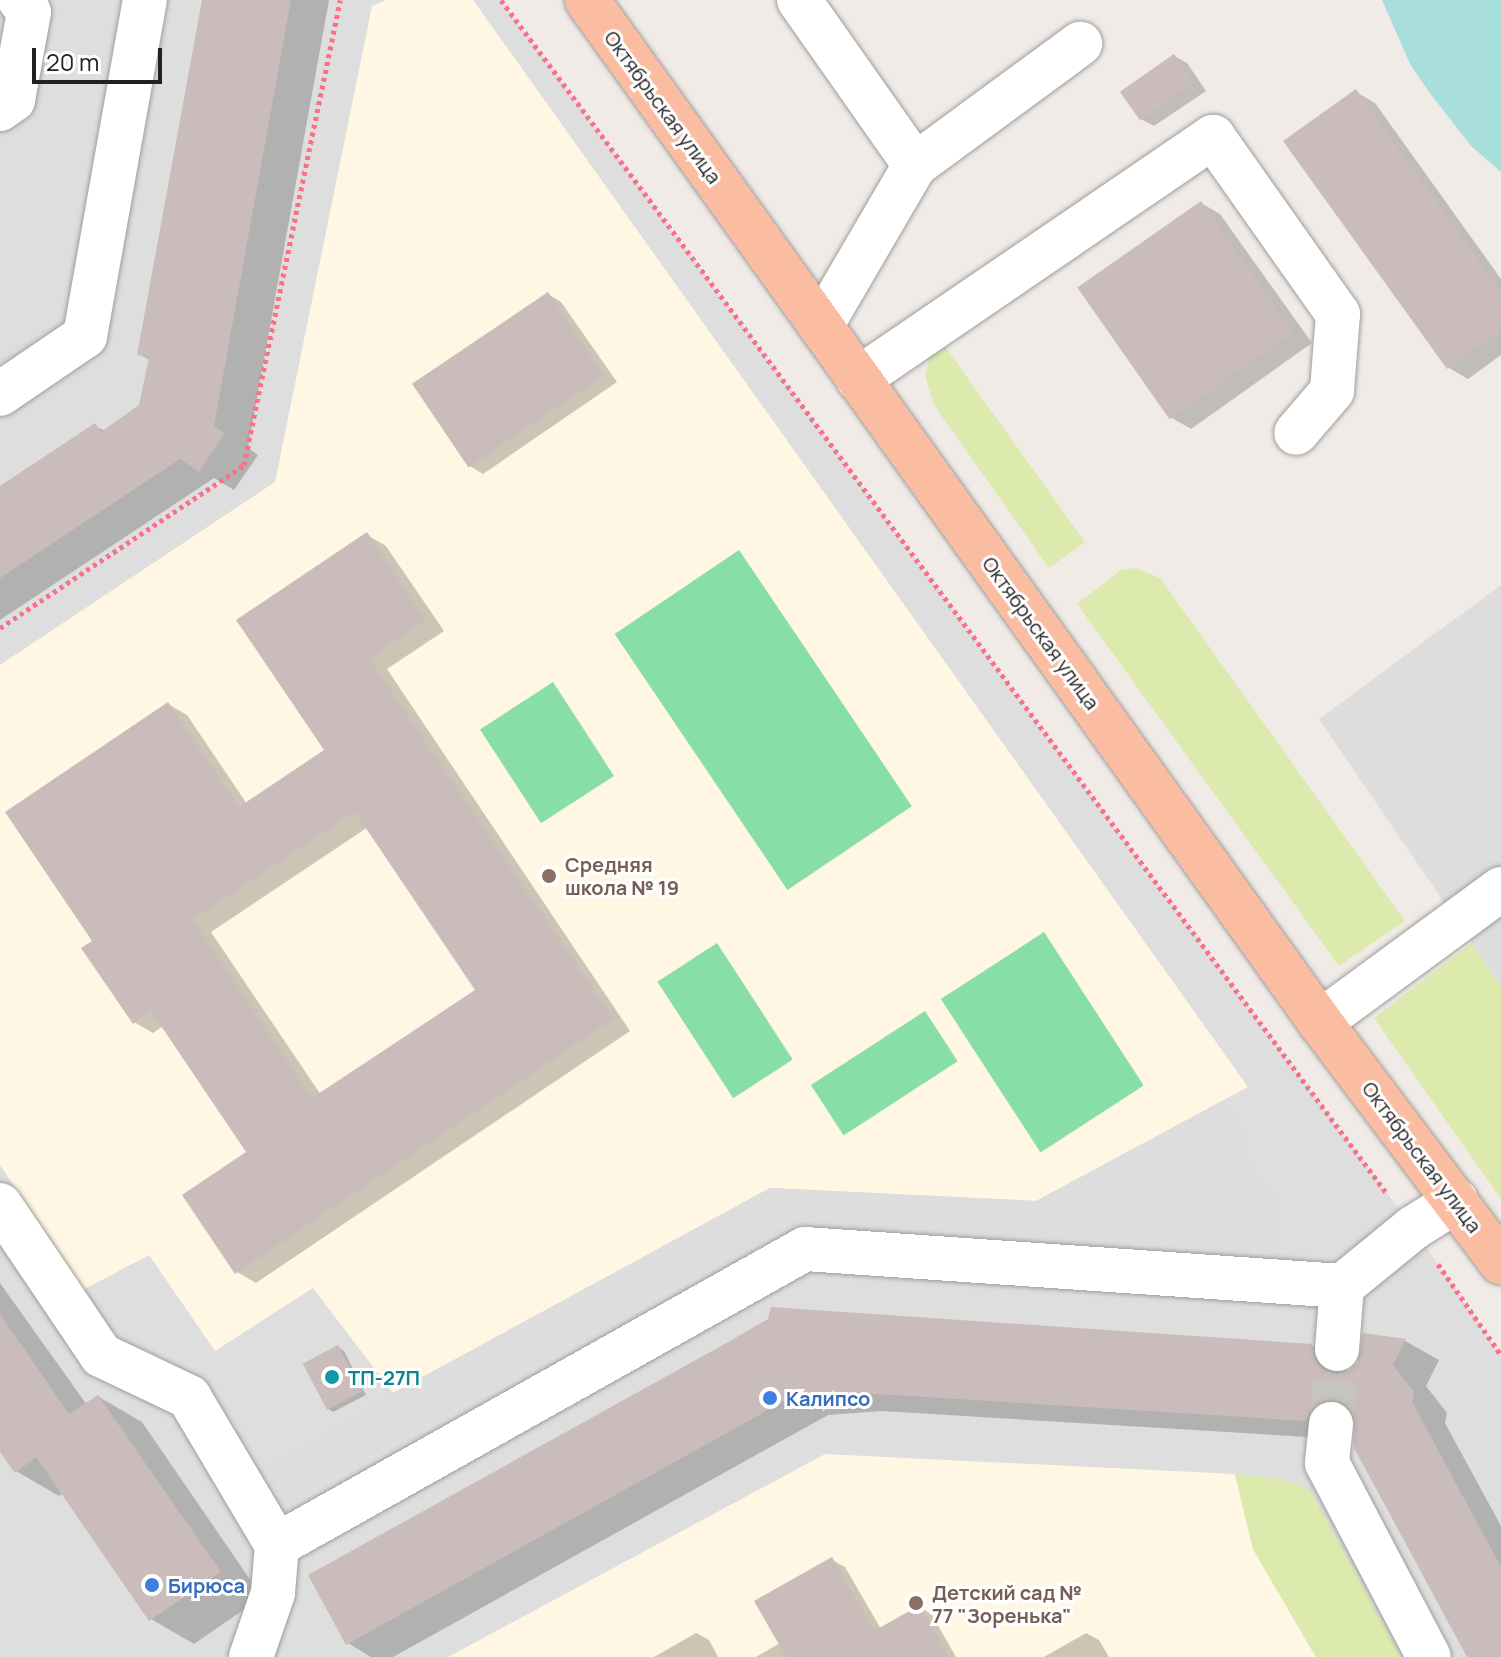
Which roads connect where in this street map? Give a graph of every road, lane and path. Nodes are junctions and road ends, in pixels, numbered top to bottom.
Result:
1 (20, 0) edge
2 (145, 0) edge
3 (340, 0) edge
4 (501, 0) edge
5 (587, 0) edge
6 (799, 0) edge
7 (1080, 44) dead end
8 (0, 109) edge
9 (915, 165) junction
10 (821, 326) junction
11 (858, 379) junction
12 (0, 394) edge
13 (1296, 433) dead end
14 (0, 628) edge
15 (1501, 889) edge
16 (1320, 1022) junction
17 (1456, 1201) junction
18 (0, 1205) edge
19 (1413, 1228) junction
20 (1501, 1262) edge
21 (1342, 1286) junction
22 (1337, 1349) tunnel mouth
23 (1501, 1355) edge
24 (1331, 1424) tunnel mouth
25 (277, 1545) junction
26 (251, 1657) edge
27 (1429, 1657) edge

1 - 8 lane
2 - 12 lane
3 - 14 path
4 - 19 path
5 - 10 main road, Октябрьская улица
6 - 9 lane
7 - 9 lane
9 - 10 lane
10 - 11 main road, Октябрьская улица
11 - 13 lane
11 - 16 main road, Октябрьская улица
15 - 16 lane
16 - 17 main road, Октябрьская улица
17 - 19 lane
17 - 20 main road, Октябрьская улица
18 - 25 lane
19 - 21 lane
19 - 23 path
21 - 22 lane
21 - 25 lane
24 - 27 lane
25 - 26 lane

